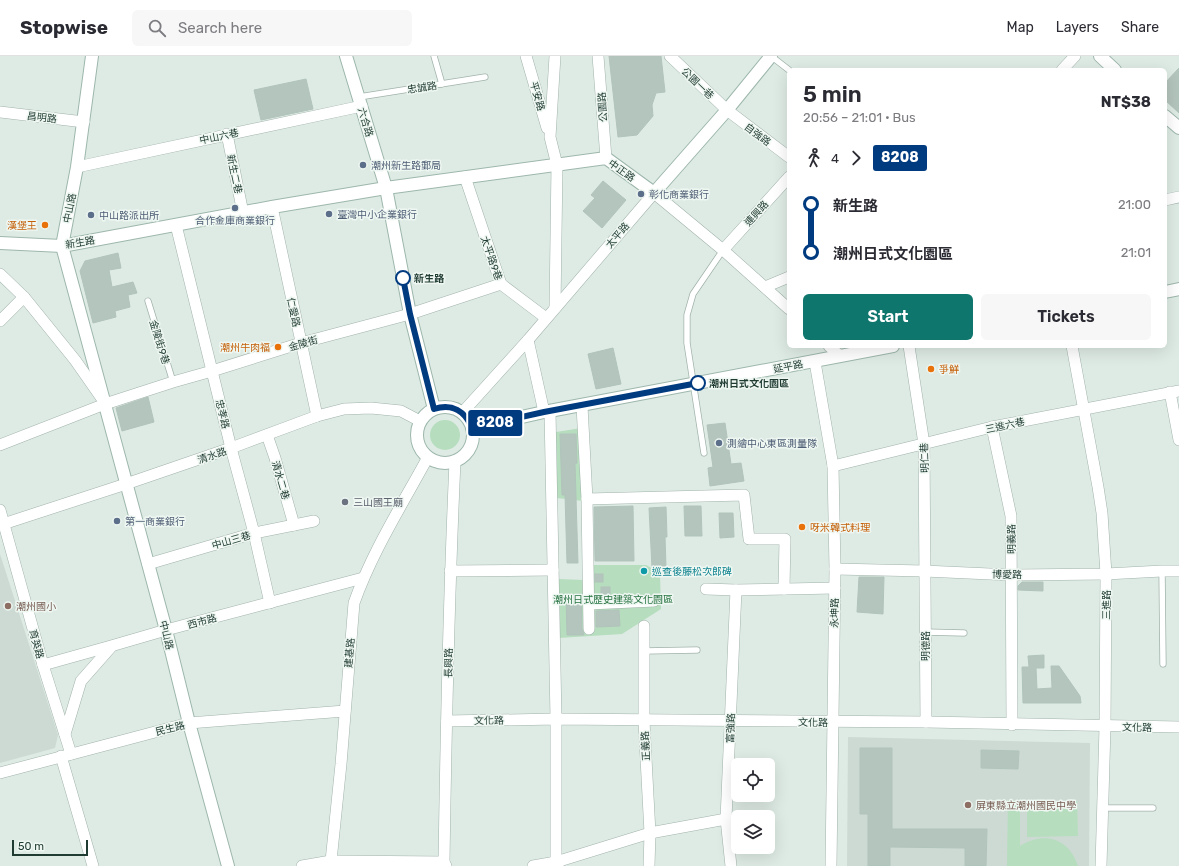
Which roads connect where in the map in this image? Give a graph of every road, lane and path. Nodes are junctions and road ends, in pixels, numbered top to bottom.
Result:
1 (92, 56) edge
2 (346, 56) edge
3 (434, 56) edge
4 (526, 56) edge
5 (555, 56) edge
6 (598, 56) edge
7 (670, 56) edge
8 (771, 56) edge
9 (1075, 56) edge
10 (1100, 56) edge
11 (787, 68) edge
12 (1064, 68) edge
13 (1114, 68) edge
14 (485, 77) dead end
15 (442, 84) junction
16 (360, 102) junction
17 (727, 110) junction
18 (0, 112) edge
19 (1167, 118) edge
20 (84, 122) junction
21 (1179, 128) edge
22 (227, 134) junction
23 (550, 137) junction
24 (787, 155) edge
25 (606, 158) junction
26 (557, 165) junction
27 (77, 167) junction
28 (465, 177) junction
29 (787, 179) edge
30 (386, 188) junction
31 (654, 193) junction
32 (1179, 197) edge
33 (1167, 200) edge
34 (272, 207) junction
35 (243, 212) junction
36 (176, 225) junction
37 (0, 243) edge
38 (62, 246) junction
39 (722, 250) junction
40 (0, 274) edge
41 (787, 278) edge
42 (501, 284) junction
43 (765, 287) junction
44 (1179, 288) edge
45 (1167, 291) edge
46 (24, 297) junction
47 (148, 301) dead end
48 (787, 307) edge
49 (555, 308) junction
50 (410, 314) junction
51 (546, 318) junction
52 (0, 321) edge
53 (528, 340) junction
54 (301, 343) junction
55 (831, 348) edge
56 (882, 348) edge
57 (909, 348) edge
58 (1072, 348) edge
59 (840, 356) junction
60 (815, 362) junction
61 (212, 371) junction
62 (173, 382) junction
63 (693, 384) junction
64 (1175, 392) edge
65 (105, 404) junction
66 (582, 406) junction
67 (434, 409) junction
68 (1084, 409) junction
69 (547, 412) junction
70 (462, 413) junction
71 (317, 416) junction
72 (420, 421) junction
73 (992, 427) junction
74 (472, 428) junction
75 (267, 435) junction
76 (1179, 440) edge
77 (924, 444) junction
78 (0, 445) edge
79 (231, 448) junction
80 (704, 453) dead end
81 (428, 457) junction
82 (455, 460) junction
83 (834, 466) junction
84 (126, 484) junction
85 (587, 499) junction
86 (0, 510) edge
87 (314, 521) dead end
88 (2, 524) edge
89 (294, 525) junction
90 (254, 533) junction
91 (148, 564) junction
92 (835, 569) junction
93 (553, 570) junction
94 (450, 571) junction
95 (924, 571) junction
96 (1162, 571) junction
97 (1179, 571) edge
98 (1106, 574) junction
99 (1012, 575) junction
100 (363, 578) junction
101 (835, 588) junction
102 (706, 589) dead end
103 (784, 589) junction
104 (736, 590) junction
105 (654, 601) dead end
106 (270, 603) junction
107 (589, 604) junction
108 (644, 626) dead end
109 (589, 629) dead end
110 (166, 630) junction
111 (925, 632) junction
112 (964, 633) dead end
113 (111, 646) junction
114 (697, 650) dead end
115 (644, 651) junction
116 (1163, 664) dead end
117 (43, 665) junction
118 (345, 711) junction
119 (556, 719) junction
120 (447, 721) junction
121 (644, 721) junction
122 (730, 721) junction
123 (832, 722) junction
124 (926, 722) junction
125 (188, 724) junction
126 (1012, 725) junction
127 (1105, 726) junction
128 (1179, 727) edge
129 (65, 734) junction
130 (66, 755) junction
131 (0, 773) edge
132 (1103, 808) junction
133 (1153, 808) dead end
134 (726, 819) junction
135 (650, 833) junction
136 (332, 864) edge
137 (445, 864) edge
138 (557, 864) edge
139 (93, 866) edge
140 (228, 866) edge
141 (302, 866) edge
142 (533, 866) edge
143 (649, 866) edge
144 (732, 866) edge
145 (830, 866) edge
146 (1101, 866) edge

1 - 20 main road, 中山路
2 - 16 main road, 六合路
3 - 15 lane
4 - 23 street, 平安路
5 - 23 street
6 - 25 street, 公園路
7 - 17 street, 公園一巷
8 - 11 lane
8 - 17 main road, 太平路
9 - 12 street
10 - 13 main road
14 - 15 lane, 忠誠路
15 - 16 lane, 忠誠路
16 - 22 street, 中山六巷
16 - 30 main road, 六合路
17 - 24 street, 自強路
17 - 31 main road, 太平路
18 - 20 street, 昌明路
19 - 21 main road
20 - 27 main road, 中山路
22 - 27 street, 中山六巷
22 - 35 street, 新生二巷
23 - 26 street, 平安路
25 - 26 main road, 中正路
25 - 31 main road, 中正路
26 - 28 main road, 中正路
26 - 49 street, 平安路
27 - 38 main road, 中山路
28 - 30 main road, 中正路
28 - 42 street, 太平路9巷
29 - 39 street, 連興路
30 - 34 main road, 新生路
30 - 50 main road
31 - 39 street, 中正路
31 - 49 street, 太平路
32 - 33 street
34 - 35 main road, 新生路
34 - 54 street, 仁愛路
35 - 36 main road, 新生路
36 - 38 main road, 新生路
36 - 61 street, 忠孝路
37 - 38 main road, 新生路
38 - 65 main road, 中山路
39 - 43 street, 中正路
39 - 63 lane
40 - 46 street, 中山路
41 - 43 street
42 - 50 street, 金陵街
42 - 51 street, 太平路9巷
43 - 48 street, 中正路
44 - 45 main road
46 - 52 street
46 - 65 street, 中山路
47 - 62 lane, 金陵街9巷
49 - 51 street, 太平路
50 - 54 street, 金陵街
50 - 67 main road
51 - 53 street, 太平路
53 - 69 street
53 - 70 street, 太平路
54 - 61 street, 金陵街
54 - 71 street, 仁愛路
55 - 59 street
56 - 59 main road, 延平路
57 - 77 street, 明仁巷
58 - 68 street, 三進路
59 - 60 main road, 延平路
60 - 63 main road, 延平路
60 - 83 street, 永坤路
61 - 62 street, 金陵街
61 - 79 street, 忠孝路
62 - 65 street, 金陵街
63 - 66 main road, 延平路
63 - 80 lane
64 - 68 street, 三進六巷
64 - 76 street
65 - 78 street, 金陵街
65 - 84 main road, 中山路
66 - 69 main road, 延平路
66 - 85 street
67 - 70 main road
67 - 72 main road
68 - 73 street, 三進六巷
68 - 98 street, 三進路
69 - 74 main road, 延平路
69 - 93 street
70 - 74 main road
71 - 72 street, 清水路
71 - 75 street, 清水路
72 - 81 main road
73 - 77 street, 三進六巷
73 - 99 street, 明義路
74 - 82 main road
75 - 79 street, 清水路
75 - 89 street, 清水二巷
77 - 83 street, 三進六巷
77 - 95 street, 明仁巷
79 - 84 street, 清水路
79 - 90 street, 忠孝路
81 - 82 main road
81 - 100 street, 建基路
82 - 94 street, 長興路
83 - 92 street, 永坤路
84 - 88 street, 清水路
84 - 91 main road, 中山路
85 - 103 street
85 - 107 street
86 - 88 street, 育英路
87 - 89 street, 中山三巷
88 - 117 street, 育英路
89 - 90 street, 中山三巷
90 - 91 street, 中山三巷
90 - 106 street, 忠孝路
91 - 110 main road, 中山路
92 - 95 street, 博愛路
92 - 101 street, 永坤路
93 - 94 street
93 - 119 street
94 - 120 street, 長興路
95 - 99 street, 博愛路
95 - 111 street, 明德路
96 - 97 street, 博愛路
96 - 98 street, 博愛路
96 - 116 lane
98 - 99 street, 博愛路
98 - 127 street, 三進路
99 - 126 street, 明義路
100 - 106 street, 西市路
100 - 118 street, 建基路
101 - 103 street
101 - 123 street, 永坤路
102 - 104 street
103 - 104 street
104 - 122 street, 富強路
105 - 107 street
106 - 110 street, 西市路
107 - 109 street
108 - 115 street, 正義路
110 - 113 street, 西市路
110 - 125 main road, 中山路
111 - 112 lane
111 - 124 street, 明德路
113 - 117 street, 西市路
113 - 129 street
114 - 115 lane
115 - 121 street, 正義路
117 - 129 street, 育英路
118 - 125 street, 民生路
118 - 136 street, 建基路
119 - 120 street, 文化路
119 - 121 street, 文化路
119 - 138 street
120 - 137 street, 長興路
121 - 122 street, 文化路
121 - 135 street, 正義路
122 - 123 street, 文化路
122 - 134 street, 富強路
123 - 124 street, 文化路
123 - 145 street, 永坤路
124 - 126 street, 文化路
125 - 130 street, 民生路
125 - 140 main road, 中山路
126 - 127 street, 文化路
127 - 128 street, 文化路
127 - 132 street, 三進路
129 - 130 street, 育英路
130 - 131 street, 民生路
130 - 139 street, 育英路
132 - 133 lane
132 - 146 street, 三進路
134 - 135 street
134 - 144 street, 富強路
135 - 138 street
135 - 143 street, 正義路
136 - 137 street
136 - 141 street
138 - 142 street

